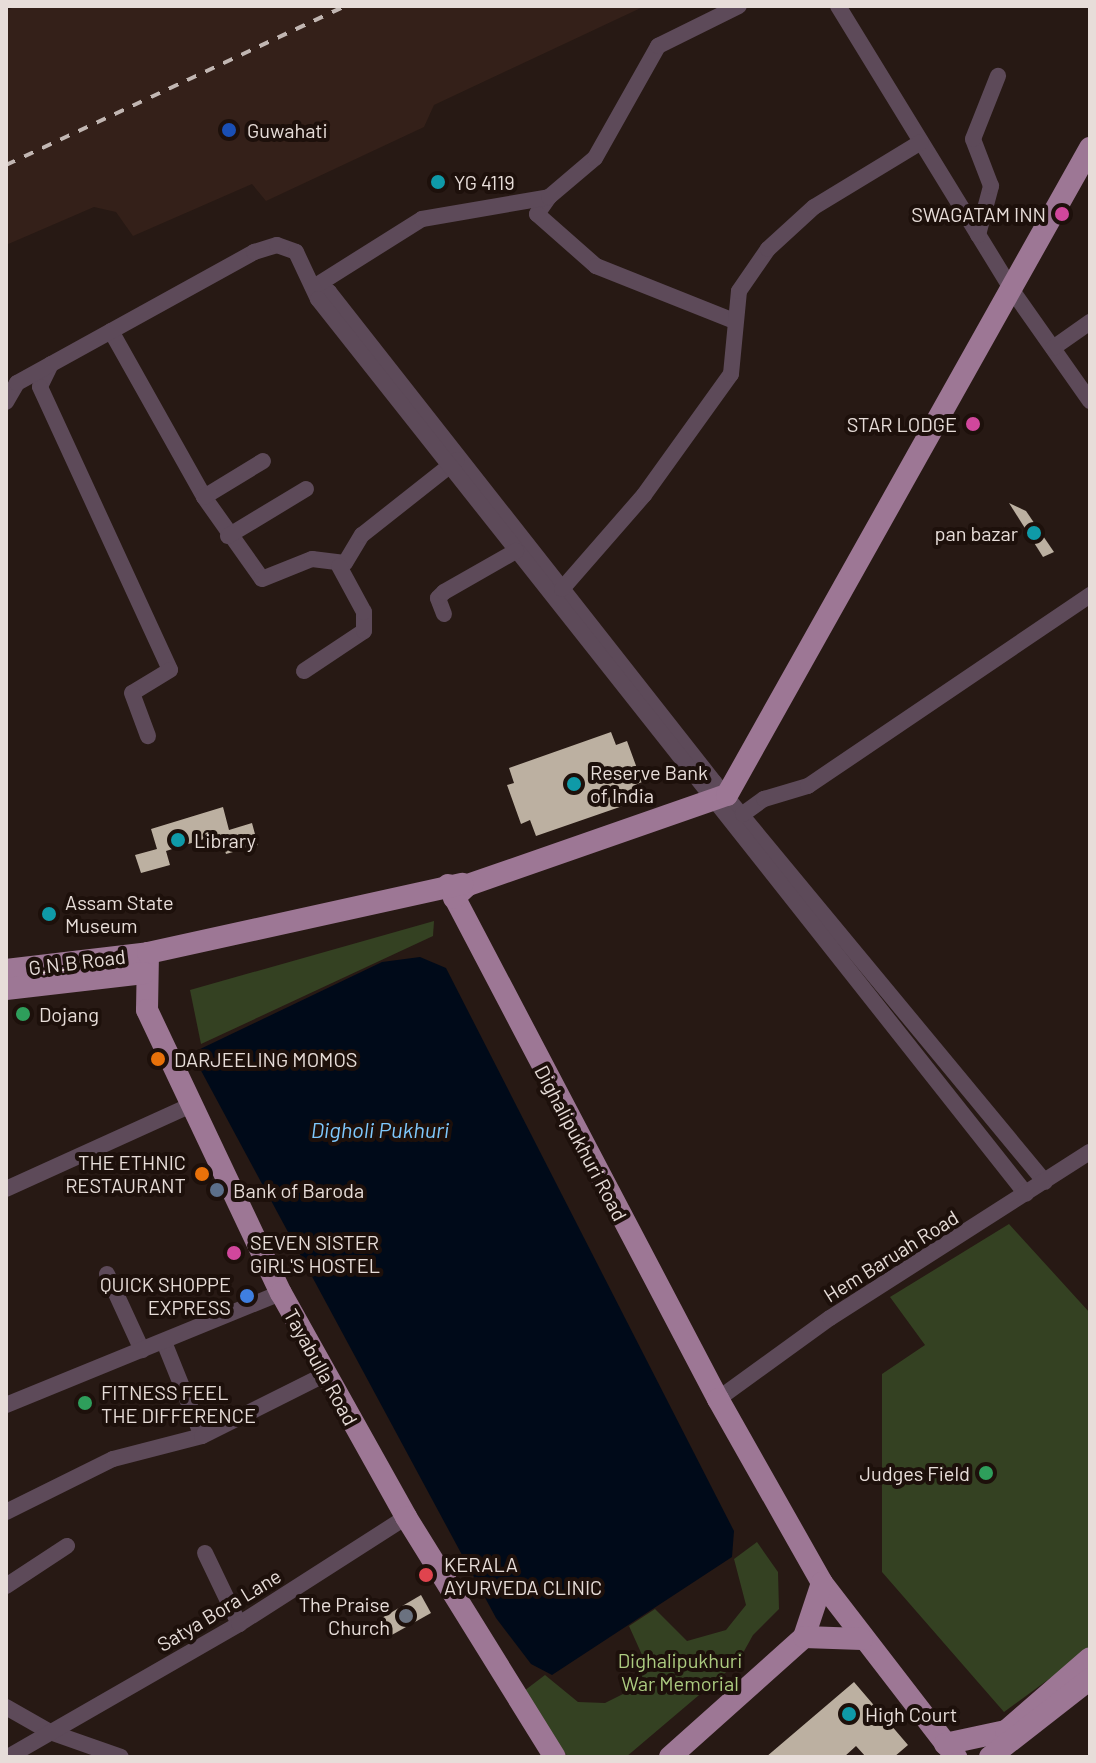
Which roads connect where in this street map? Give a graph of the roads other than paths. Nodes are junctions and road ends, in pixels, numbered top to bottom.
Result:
1 (739, 6) edge
2 (838, 6) edge
3 (998, 76) dead end
4 (921, 142) junction
5 (1090, 148) edge
6 (549, 197) junction
7 (978, 235) junction
8 (317, 285) junction
9 (1014, 293) junction
10 (734, 321) junction
11 (1090, 322) edge
12 (111, 331) junction
13 (1053, 348) junction
14 (52, 363) junction
15 (1090, 401) edge
16 (6, 402) edge
17 (263, 461) dead end
18 (454, 462) junction
19 (306, 489) dead end
20 (204, 497) junction
21 (228, 536) junction
22 (516, 551) junction
23 (339, 566) junction
24 (562, 589) junction
25 (1090, 595) edge
26 (444, 614) dead end
27 (304, 671) dead end
28 (148, 736) dead end
29 (720, 798) junction
30 (743, 814) junction
31 (457, 889) junction
32 (146, 963) junction
33 (6, 970) edge
34 (6, 989) edge
35 (189, 1106) junction
36 (1090, 1152) edge
37 (1045, 1182) junction
38 (6, 1189) edge
39 (1026, 1194) junction
40 (107, 1274) dead end
41 (281, 1293) junction
42 (164, 1342) junction
43 (142, 1350) junction
44 (324, 1375) junction
45 (718, 1399) junction
46 (6, 1405) edge
47 (202, 1436) junction
48 (6, 1512) edge
49 (406, 1517) junction
50 (67, 1546) dead end
51 (205, 1553) dead end
52 (822, 1583) junction
53 (6, 1586) edge
54 (239, 1624) junction
55 (804, 1637) junction
56 (862, 1639) junction
57 (1090, 1658) edge
58 (1090, 1679) edge
59 (6, 1707) edge
60 (50, 1732) junction
61 (67, 1738) junction
62 (987, 1750) edge
63 (950, 1751) edge
64 (8, 1757) edge
65 (71, 1757) edge
66 (121, 1757) edge
67 (555, 1757) edge
68 (670, 1757) edge

1 - 6 street
2 - 4 street
3 - 7 street
4 - 7 street
4 - 10 street
5 - 9 main road
6 - 8 street
6 - 10 street
7 - 9 street
8 - 12 street
8 - 18 street
9 - 13 street
9 - 29 main road
10 - 24 street
11 - 13 street
12 - 14 street
12 - 20 street
13 - 15 street
14 - 16 street
14 - 28 street
17 - 20 street
18 - 22 street
18 - 23 street
18 - 24 street
19 - 21 street
20 - 21 street
21 - 23 street
22 - 26 street
22 - 29 street
23 - 27 street
24 - 29 street
25 - 30 street
29 - 30 street
29 - 31 main road
29 - 39 street
30 - 37 street
31 - 32 main road
31 - 45 main road, Dighalipukhuri Road
32 - 33 main road, G.N.B Road
32 - 34 main road, G.N.B Road
32 - 35 main road, Tayabulla Road
35 - 38 street
35 - 41 main road, Tayabulla Road
36 - 37 street, Hem Baruah Road
37 - 39 street, Hem Baruah Road
39 - 45 street, Hem Baruah Road
40 - 43 street
41 - 42 street
41 - 44 main road, Tayabulla Road
42 - 43 street
42 - 47 street
43 - 46 street
44 - 47 street
44 - 49 main road, Tayabulla Road
45 - 52 main road, Dighalipukhuri Road
47 - 48 street
49 - 54 street, Satya Bora Lane
49 - 67 main road, Tayabulla Road
50 - 53 street
51 - 54 street
52 - 55 main road
52 - 56 main road, Dighalipukhuri Road
54 - 60 street, Satya Bora Lane
55 - 56 main road
55 - 68 main road
56 - 63 main road, Dighalipukhuri Road
57 - 62 main road
58 - 62 main road
59 - 60 street
60 - 61 street
60 - 64 street, Satya Bora Lane
61 - 65 street
61 - 66 street
62 - 63 main road

